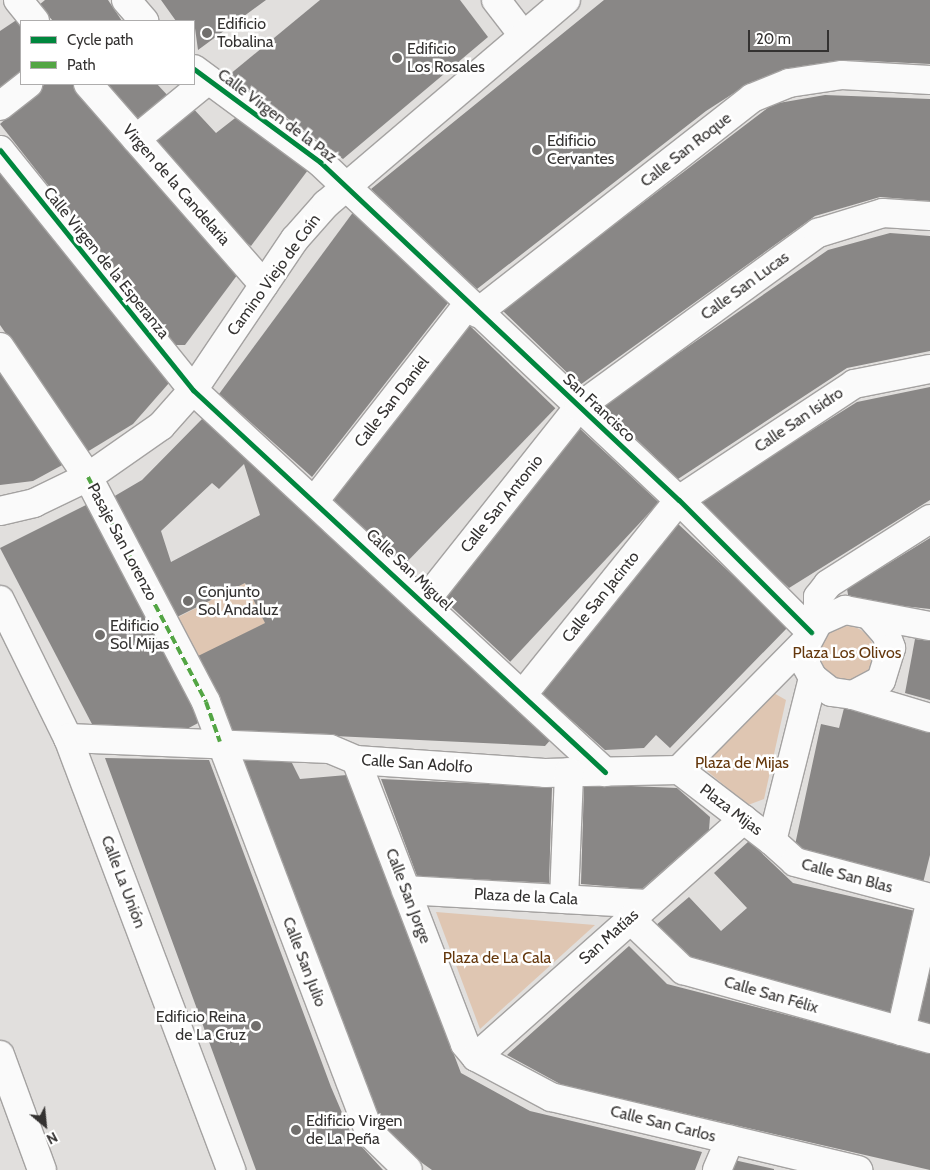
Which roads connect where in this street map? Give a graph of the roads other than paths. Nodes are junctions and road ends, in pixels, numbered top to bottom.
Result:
1 (18, 0) edge
2 (126, 0) edge
3 (496, 0) edge
4 (566, 0) edge
5 (34, 20) edge
6 (143, 20) edge
7 (523, 35) junction
8 (201, 75) edge
9 (930, 80) edge
10 (27, 85) edge
11 (89, 85) edge
12 (191, 85) edge
13 (0, 106) edge
14 (136, 138) junction
15 (0, 150) edge
16 (345, 184) junction
17 (930, 216) edge
18 (264, 285) junction
19 (473, 309) junction
20 (0, 348) edge
21 (930, 369) edge
22 (192, 390) junction
23 (579, 407) junction
24 (88, 477) junction
25 (315, 500) junction
26 (679, 500) junction
27 (0, 511) edge
28 (930, 519) edge
29 (0, 600) edge
30 (425, 601) junction
31 (872, 618) junction
32 (930, 626) edge
33 (812, 631) junction
34 (813, 678) junction
35 (523, 694) junction
36 (853, 695) junction
37 (930, 718) edge
38 (68, 738) junction
39 (220, 742) junction
40 (356, 760) junction
41 (679, 770) junction
42 (569, 772) junction
43 (605, 772) junction
44 (744, 819) junction
45 (772, 841) junction
46 (406, 890) junction
47 (564, 899) junction
48 (930, 905) edge
49 (638, 912) junction
50 (901, 1031) junction
51 (930, 1038) edge
52 (0, 1055) edge
53 (476, 1057) junction
54 (730, 1140) junction
55 (42, 1170) edge
56 (231, 1170) edge
57 (408, 1170) edge
58 (717, 1170) edge
59 (858, 1170) edge

1 - 5 street
2 - 6 street
3 - 7 street
4 - 7 street, Camino Viejo de Coín
7 - 16 street, Camino Viejo de Coín
8 - 16 street, Calle Virgen de la Paz
9 - 19 street, Calle San Roque
10 - 13 street
11 - 14 street, Virgen de la Candelaria
12 - 14 street
14 - 18 street, Virgen de la Candelaria
15 - 22 street, Calle Virgen de la Esperanza
16 - 18 street, Camino Viejo de Coín
16 - 19 street, San Francisco
17 - 23 street, Calle San Lucas
18 - 22 street, Camino Viejo de Coín
19 - 23 street, San Francisco
19 - 25 street, Calle San Daniel
20 - 24 street, Pasaje San Lorenzo
21 - 26 street, Calle San Isidro
22 - 24 street, Camino Viejo de Coín
22 - 25 street, Calle San Miguel
23 - 26 street, San Francisco
23 - 30 street, Calle San Antonio
24 - 27 street, Camino Viejo de Coín
24 - 39 street, Pasaje San Lorenzo
25 - 30 street, Calle San Miguel
26 - 33 street, San Francisco
26 - 35 street, Calle San Jacinto
28 - 33 street
29 - 38 street, Calle La Unión
30 - 35 street, Calle San Miguel
31 - 32 street
31 - 33 street
31 - 36 street
33 - 34 street
33 - 41 street
34 - 36 street
34 - 45 street, Plaza Mijas
35 - 43 street, Calle San Miguel
36 - 37 street
38 - 39 street, Calle San Adolfo
38 - 56 street, Calle La Unión
39 - 40 street, Calle San Adolfo
39 - 57 street, Calle San Julio
40 - 42 street, Calle San Adolfo
40 - 46 street, Calle San Jorge
41 - 43 street, Calle San Adolfo
41 - 44 street, Plaza Mijas
42 - 43 street, Calle San Adolfo
42 - 47 street
44 - 45 street, Plaza Mijas
44 - 49 street, San Matías
45 - 48 street, Calle San Blas
46 - 47 street, Plaza de la Cala
46 - 53 street, Calle San Jorge
47 - 49 street, Plaza de la Cala
48 - 50 street
49 - 50 street, Calle San Félix
49 - 53 street, San Matías
50 - 51 street, Calle San Félix
52 - 55 street
53 - 54 street, Calle San Carlos
54 - 58 street
54 - 59 street, Calle San Carlos

